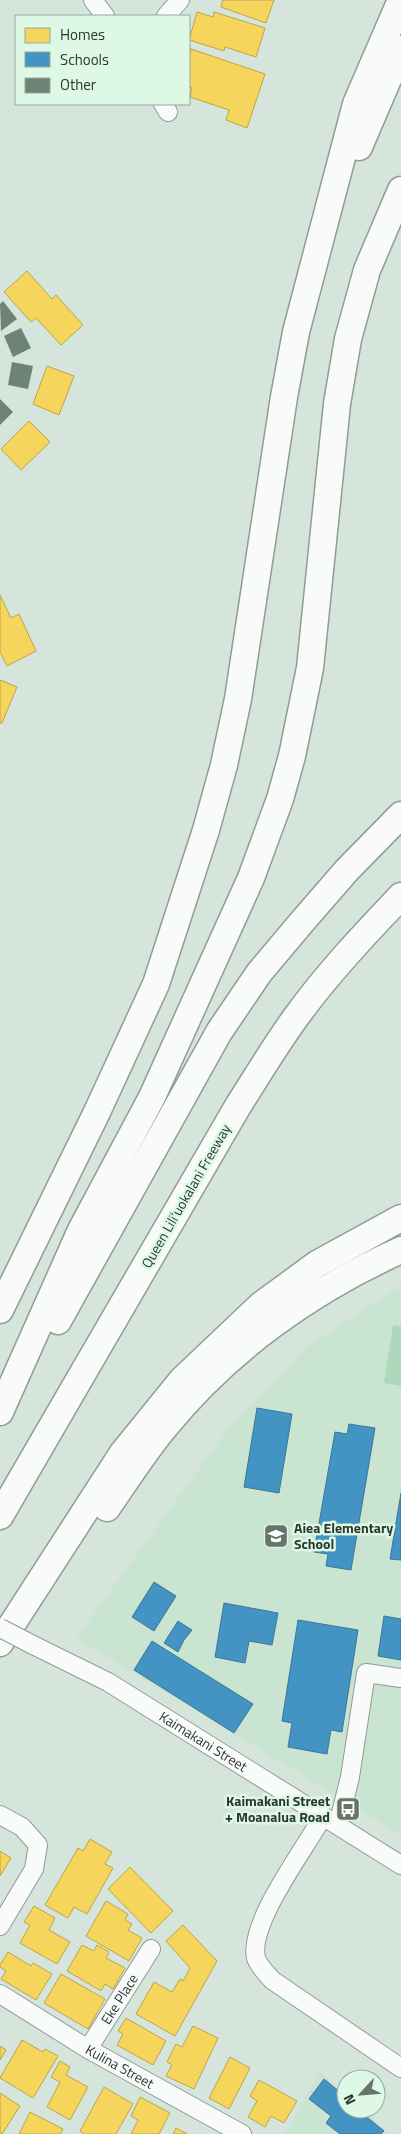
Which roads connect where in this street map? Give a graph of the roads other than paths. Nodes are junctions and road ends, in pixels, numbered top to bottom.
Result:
1 (93, 0) edge
2 (180, 0) edge
3 (400, 0) edge
4 (104, 15) edge
5 (167, 15) edge
6 (401, 49) edge
7 (401, 190) edge
8 (315, 267) junction
9 (401, 815) edge
10 (401, 896) edge
11 (401, 1218) edge
12 (401, 1250) edge
13 (0, 1310) edge
14 (0, 1412) edge
15 (0, 1425) edge
16 (0, 1516) edge
17 (0, 1628) edge
18 (0, 1643) edge
19 (401, 1678) edge
20 (0, 1814) edge
21 (330, 1821) junction
22 (401, 1865) edge
23 (0, 1926) edge
24 (151, 1950) dead end
25 (0, 1994) edge
26 (88, 2049) junction
27 (401, 2068) edge
28 (242, 2134) edge

1 - 4 street
2 - 5 street
3 - 8 highway
6 - 8 highway
7 - 14 highway
8 - 13 highway
9 - 15 highway
10 - 16 highway, Queen Liliʻuokalani Freeway
11 - 18 highway
12 - 18 highway
17 - 21 street, Kaimakani Street, bridge
19 - 21 street
20 - 23 street
21 - 22 street, Kaimakani Street
21 - 27 street
24 - 26 street, Eke Place
25 - 26 street, Kulina Street
26 - 28 street, Kulina Street

